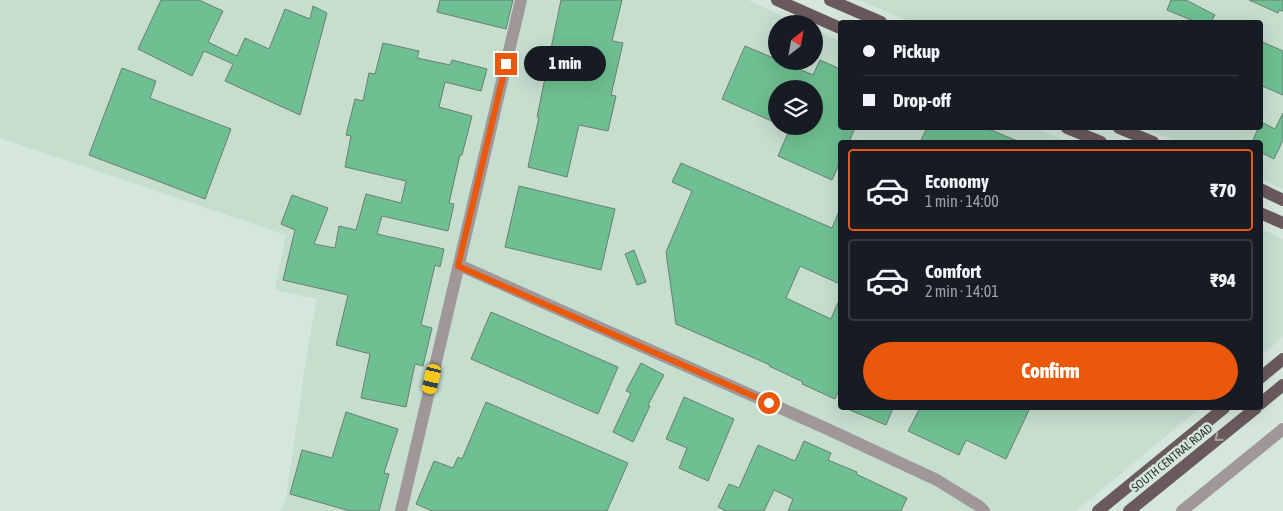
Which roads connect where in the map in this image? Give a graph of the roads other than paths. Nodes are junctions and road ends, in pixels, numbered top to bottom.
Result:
1 (521, 0) edge
2 (777, 0) edge
3 (830, 0) edge
4 (847, 3) edge
5 (841, 20) edge
6 (877, 20) edge
7 (838, 27) edge
8 (1072, 130) edge
9 (1124, 130) edge
10 (1096, 140) edge
11 (1148, 140) edge
12 (1263, 191) edge
13 (1283, 200) edge
14 (1263, 213) edge
15 (1283, 223) edge
16 (458, 266) junction
17 (1283, 360) edge
18 (1263, 376) edge
19 (1283, 385) edge
20 (1263, 402) edge
21 (1222, 410) edge
22 (1254, 410) edge
23 (1283, 429) edge
24 (401, 511) edge
25 (984, 511) edge
26 (1098, 511) edge
27 (1129, 511) edge
28 (1182, 511) edge

1 - 16 street
2 - 7 main road
3 - 4 main road
4 - 5 main road
4 - 6 main road
8 - 10 main road
9 - 11 main road
12 - 13 main road
14 - 15 main road
16 - 24 street
16 - 25 street
17 - 18 main road
19 - 20 main road
21 - 26 main road, SOUTH CENTRAL ROAD
22 -> 27 main road, SOUTH CENTRAL ROAD
23 - 28 street

